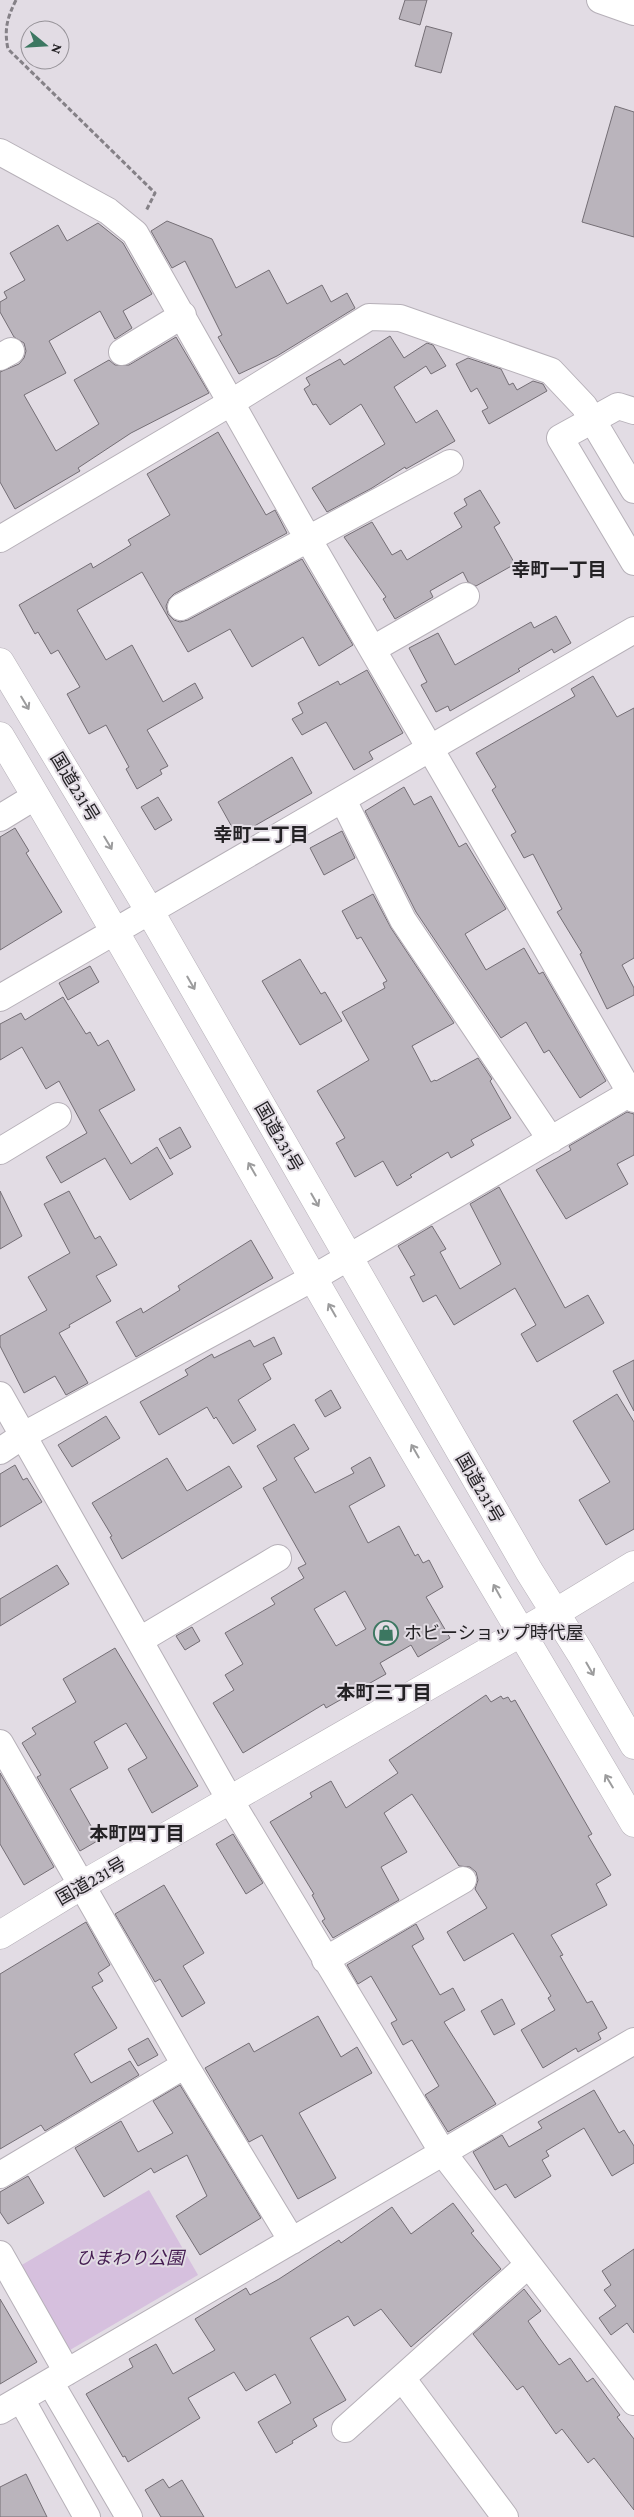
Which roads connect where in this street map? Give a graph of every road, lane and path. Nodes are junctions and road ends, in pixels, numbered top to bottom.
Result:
1 (16, 0) edge
2 (600, 0) edge
3 (634, 12) edge
4 (0, 152) edge
5 (135, 233) junction
6 (183, 315) junction
7 (122, 352) dead end
8 (232, 402) junction
9 (634, 411) edge
10 (588, 413) junction
11 (450, 462) dead end
12 (634, 490) edge
13 (307, 537) junction
14 (0, 539) edge
15 (634, 562) edge
16 (466, 596) dead end
17 (181, 607) dead end
18 (634, 630) edge
19 (372, 649) junction
20 (0, 662) edge
21 (0, 736) edge
22 (430, 750) junction
23 (36, 796) junction
24 (343, 800) junction
25 (0, 818) edge
26 (149, 910) junction
27 (115, 930) junction
28 (0, 998) edge
29 (633, 1094) edge
30 (58, 1116) dead end
31 (551, 1140) junction
32 (0, 1151) edge
33 (347, 1258) junction
34 (313, 1278) junction
35 (0, 1395) edge
36 (24, 1435) junction
37 (0, 1451) edge
38 (278, 1558) dead end
39 (634, 1565) edge
40 (555, 1612) junction
41 (520, 1634) junction
42 (140, 1640) junction
43 (0, 1743) edge
44 (634, 1746) edge
45 (230, 1800) junction
46 (634, 1823) edge
47 (463, 1880) dead end
48 (82, 1886) junction
49 (0, 1935) edge
50 (325, 1960) junction
51 (634, 2041) edge
52 (186, 2065) junction
53 (442, 2153) junction
54 (0, 2175) edge
55 (292, 2241) junction
56 (0, 2254) edge
57 (528, 2265) junction
58 (58, 2377) junction
59 (402, 2378) junction
60 (634, 2402) edge
61 (10, 2405) edge
62 (345, 2429) dead end
63 (87, 2517) edge
64 (129, 2517) edge
65 (505, 2517) edge

1 - 5 path
2 - 3 street
4 - 5 street
5 - 6 street
6 - 7 street
6 - 8 street
8 - 10 street
8 - 13 street
8 - 14 street
9 - 10 street
10 - 12 street
10 - 15 street
11 - 13 street
13 - 17 street
13 - 19 street
16 - 19 street
18 - 22 street
19 - 22 street
20 -> 26 main road, 国道231号
21 - 23 main road
22 - 24 street
22 - 29 street
23 - 25 street
23 - 27 main road
24 - 26 street
24 - 31 street
26 - 27 street
26 -> 33 main road, 国道231号
27 - 28 street
34 -> 27 main road
29 - 31 street
30 - 32 street
31 - 33 street
33 - 34 street
33 - 40 main road, 国道231号
34 - 36 street
41 -> 34 main road
35 - 36 street
36 - 37 street
36 - 42 street
38 - 42 street
39 - 40 main road
40 - 41 main road, 国道231号
40 -> 44 main road, 国道231号
41 - 45 main road, 国道231号
46 -> 41 main road
42 - 45 street
43 - 48 street
45 - 48 main road, 国道231号
45 - 50 street
47 - 50 street
48 - 49 main road, 国道231号
48 - 52 street
50 - 53 street
51 - 53 street
52 - 54 street
52 - 55 street
53 - 55 street
53 - 57 street
55 - 58 street
56 - 58 street
57 - 59 street
57 - 60 street
58 - 61 street
58 - 64 street
59 - 62 street
59 - 65 street
61 - 63 street

